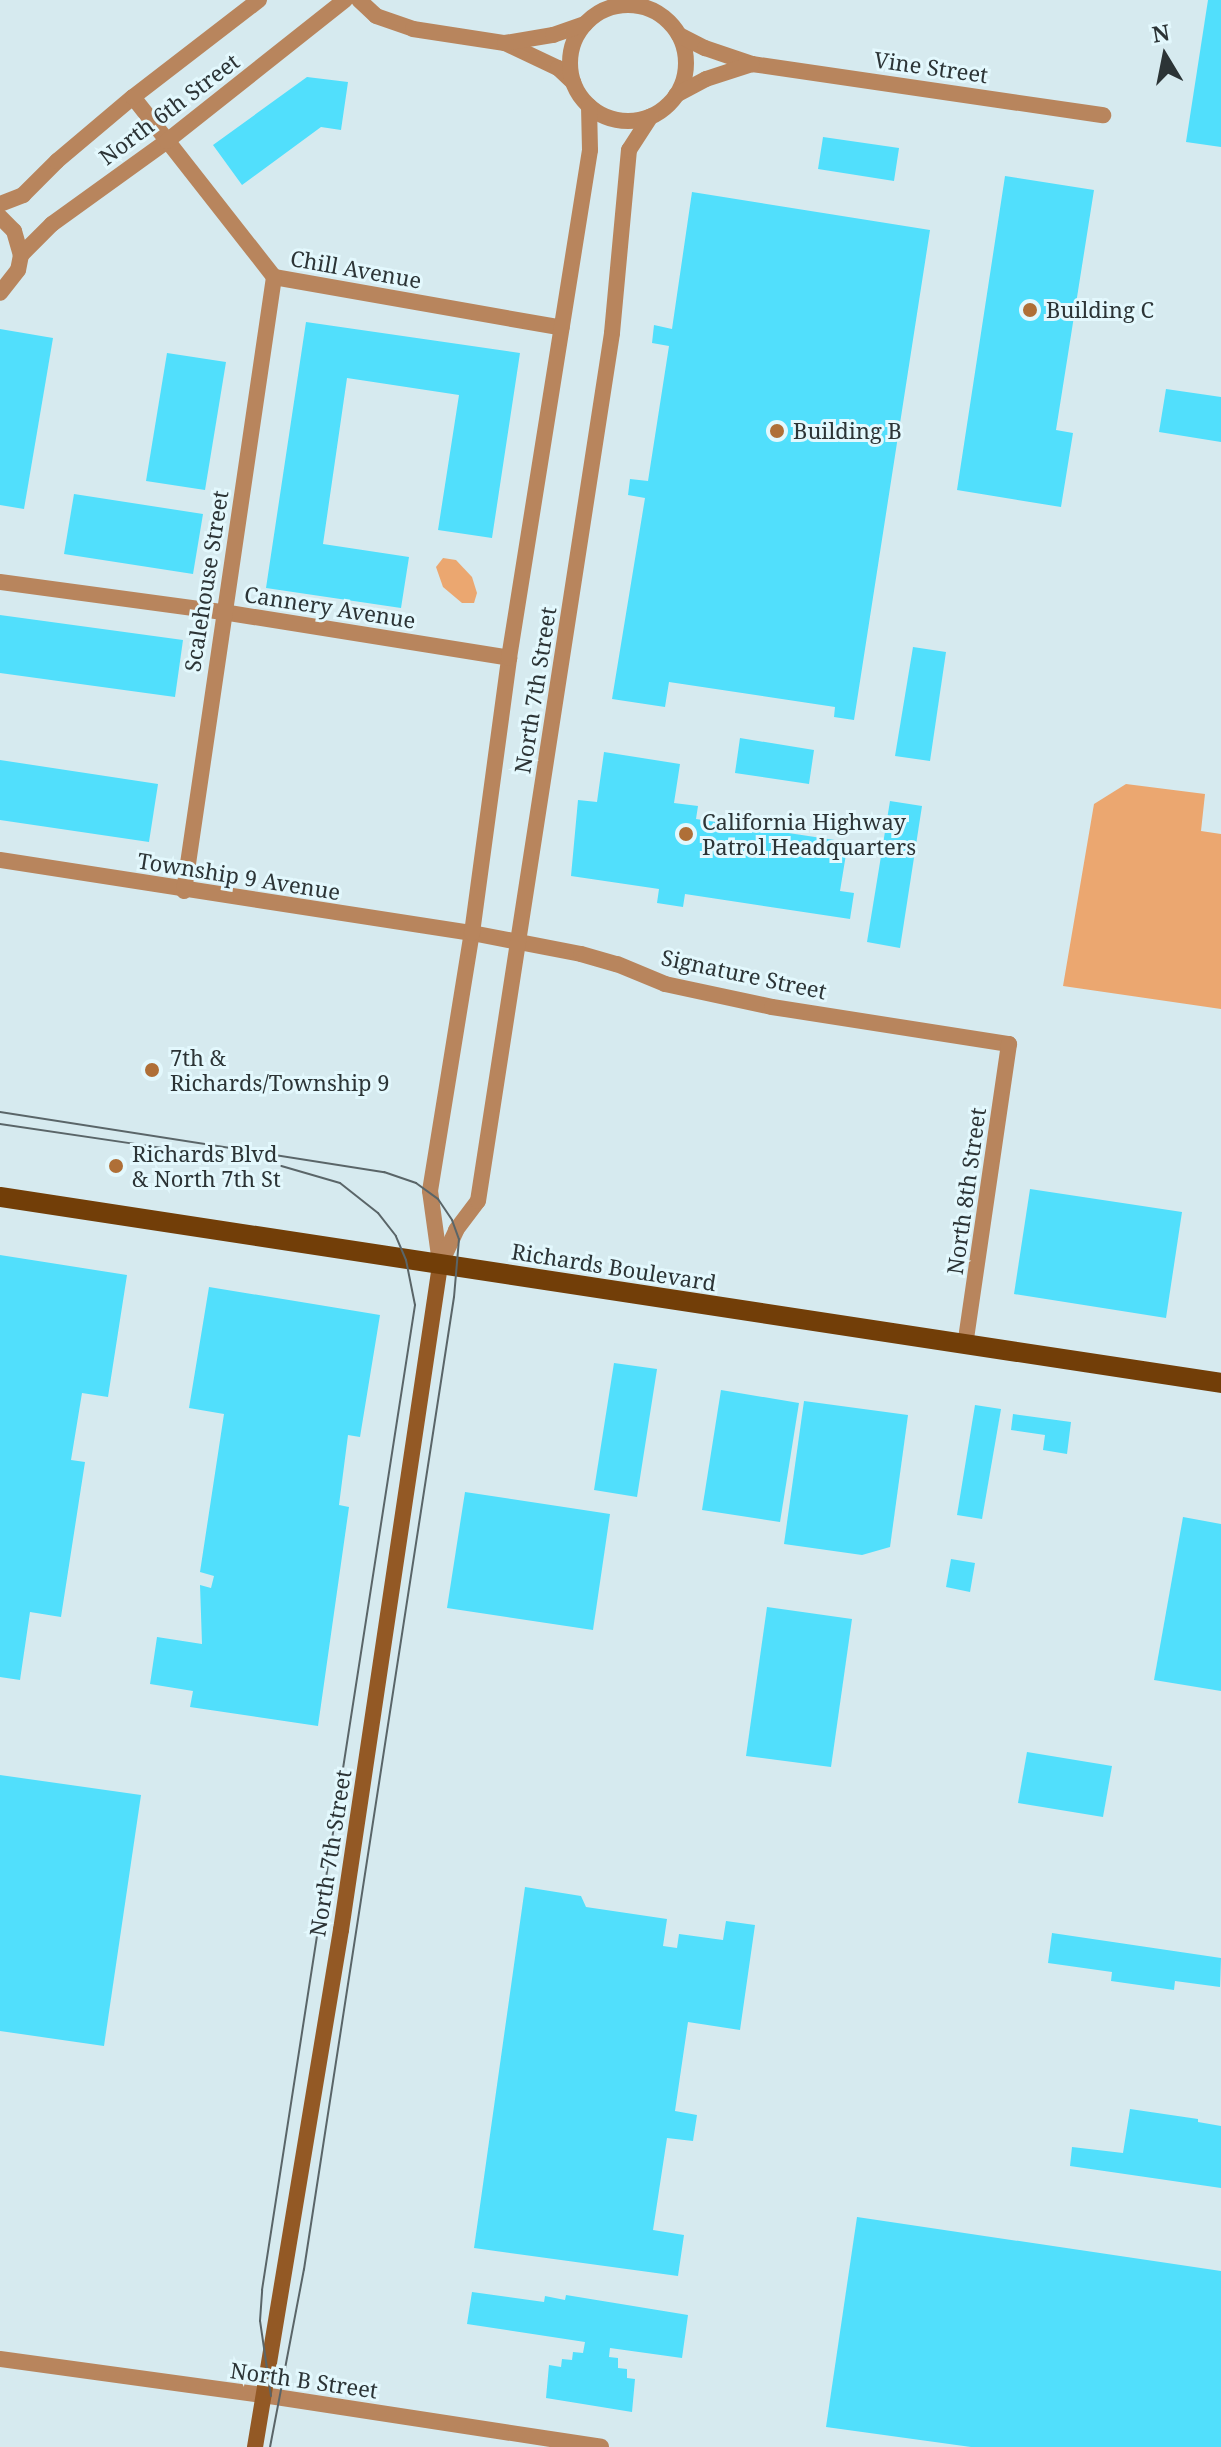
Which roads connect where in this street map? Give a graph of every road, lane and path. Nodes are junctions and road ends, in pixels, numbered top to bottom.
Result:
1 (259, 0) edge
2 (345, 0) edge
3 (359, 0) edge
4 (668, 0) edge
5 (610, 4) edge
6 (585, 24) junction
7 (675, 29) junction
8 (505, 43) junction
9 (752, 64) junction
10 (573, 82) junction
11 (676, 95) junction
12 (133, 97) junction
13 (589, 106) junction
14 (1103, 115) dead end
15 (651, 116) junction
16 (167, 141) junction
17 (0, 204) edge
18 (0, 217) edge
19 (21, 255) junction
20 (274, 277) junction
21 (0, 293) edge
22 (562, 328) junction
23 (0, 582) edge
24 (223, 612) junction
25 (509, 658) junction
26 (0, 860) edge
27 (184, 891) junction
28 (472, 933) junction
29 (517, 942) junction
30 (1009, 1044) joint
31 (0, 1197) edge
32 (440, 1265) junction
33 (965, 1345) junction
34 (1221, 1383) edge
35 (0, 2359) edge
36 (263, 2395) junction
37 (255, 2447) edge
38 (601, 2447) edge

1 - 12 street, North 6th Street
2 - 16 street, North 6th Street
3 - 8 street
4 - 7 street
5 - 6 street
5 - 7 street
6 - 8 street
6 - 10 street
7 - 9 street, Vine Street
7 - 11 street
8 - 10 street
9 - 11 street, Vine Street
9 - 14 street, Vine Street
10 - 13 street
11 - 15 street
12 - 16 street, Chill Avenue
12 - 17 street, North 6th Street
13 - 15 street
13 - 22 street, North 7th Street
15 - 29 street, North 7th Street
16 - 19 street, North 6th Street
16 - 20 street, Chill Avenue
18 - 19 street
19 - 21 street, North 6th Street
20 - 22 street, Chill Avenue
20 - 24 street, Scalehouse Street
22 - 25 street, North 7th Street
23 - 24 street, Cannery Avenue
24 - 25 street, Cannery Avenue
24 - 27 street, Scalehouse Street
25 - 28 street, North 7th Street
26 - 27 street, Township 9 Avenue
27 - 28 street, Township 9 Avenue
28 - 29 street, Signature Street
28 - 32 street, North 7th Street
29 - 30 street, Signature Street
29 - 32 street, North 7th Street
30 - 33 street, North 8th Street
31 - 32 main road, Richards Boulevard
32 - 33 main road, Richards Boulevard
32 - 36 main road, North 7th Street
33 - 34 main road, Richards Boulevard
35 - 36 street, North B Street
36 - 37 main road, North 7th Street
36 - 38 street, North B Street

